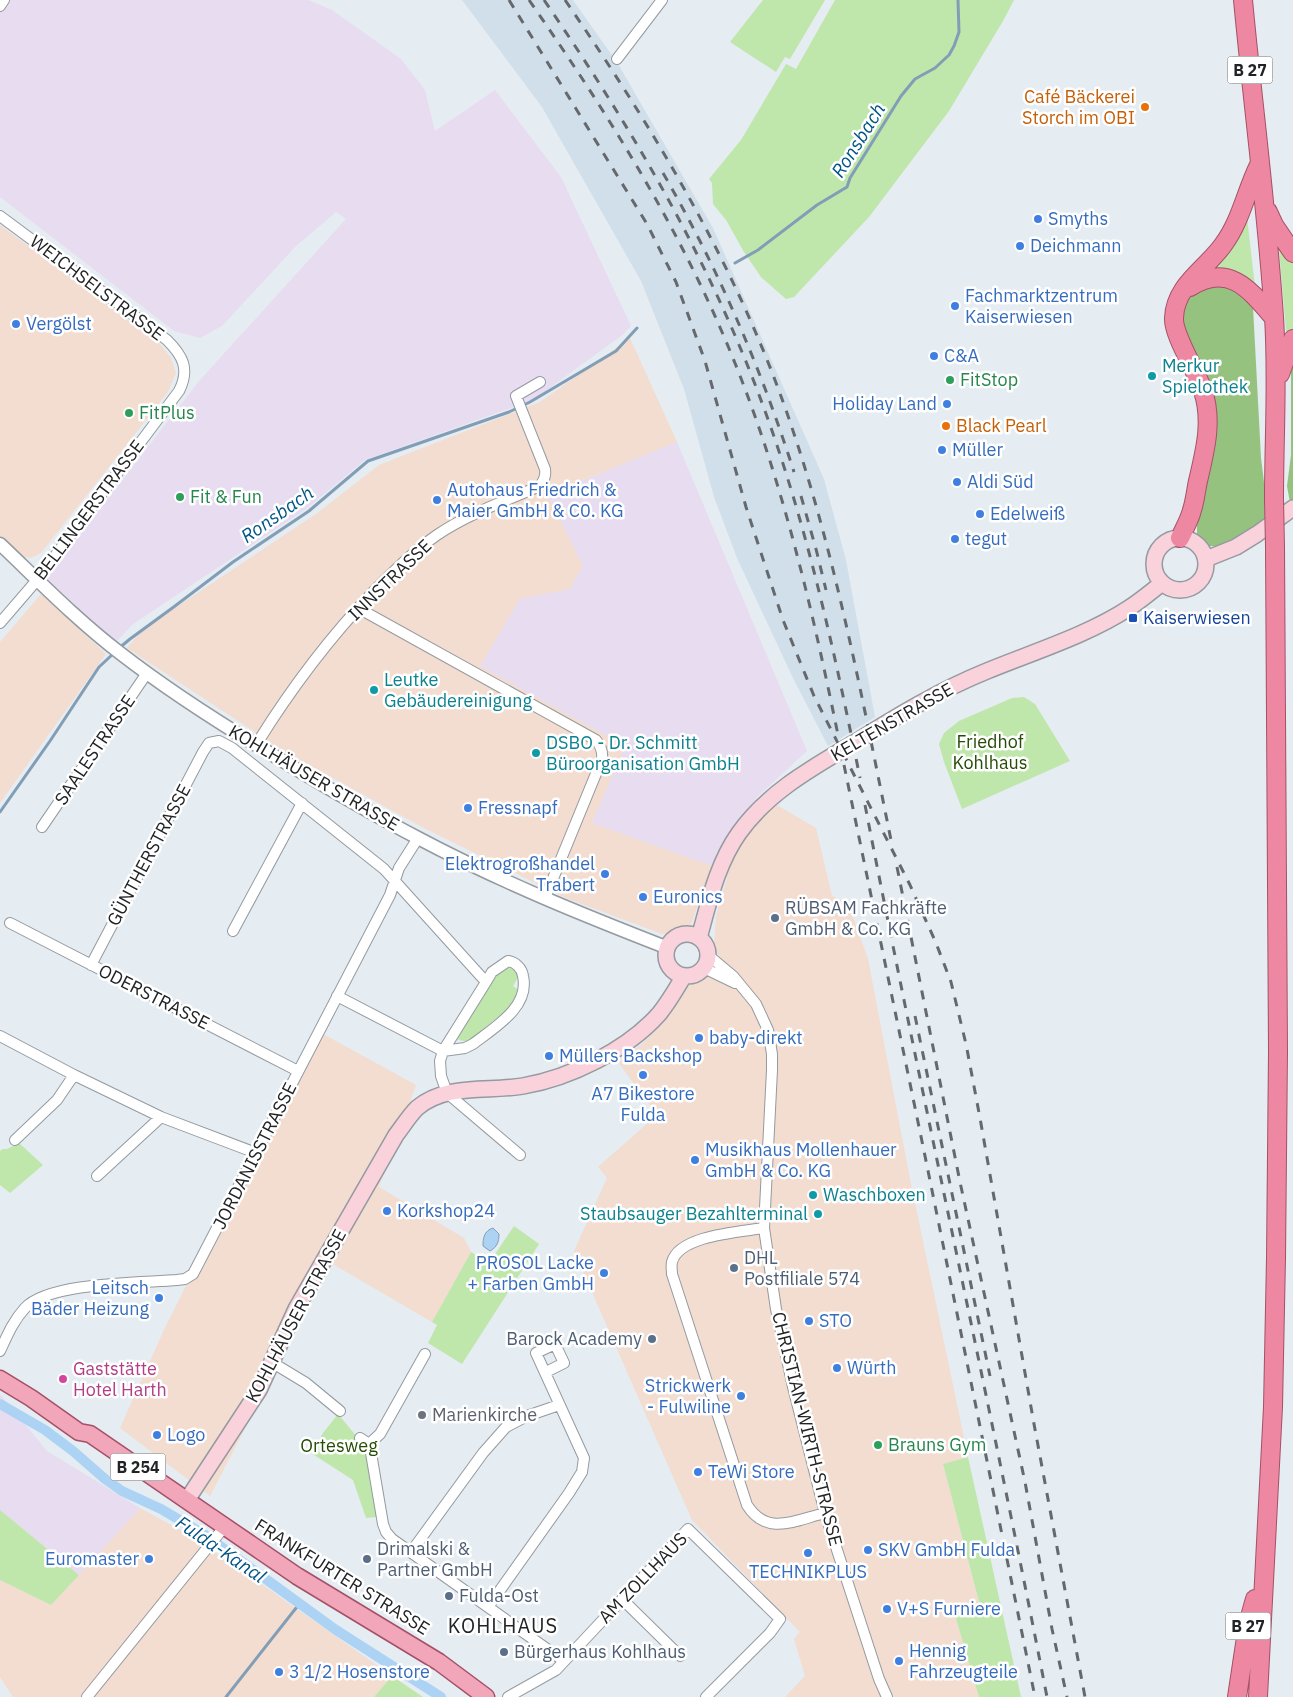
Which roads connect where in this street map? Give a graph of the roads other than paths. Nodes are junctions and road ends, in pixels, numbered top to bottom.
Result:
1 (4, 0) edge
2 (662, 0) edge
3 (1243, 0) edge
4 (0, 6) edge
5 (617, 58) dead end
6 (1259, 165) junction
7 (1264, 202) junction
8 (0, 216) edge
9 (1293, 253) edge
10 (1179, 298) junction
11 (1274, 318) junction
12 (1293, 339) edge
13 (184, 367) joint
14 (540, 382) dead end
15 (1276, 386) junction
16 (1293, 508) edge
17 (1186, 539) junction
18 (0, 544) edge
19 (1206, 559) junction
20 (37, 580) junction
21 (1162, 583) junction
22 (358, 608) junction
23 (0, 623) edge
24 (147, 673) junction
25 (256, 745) junction
26 (302, 803) junction
27 (42, 827) dead end
28 (418, 838) junction
29 (395, 882) junction
30 (545, 898) junction
31 (10, 923) dead end
32 (233, 931) dead end
33 (699, 938) junction
34 (668, 948) junction
35 (706, 962) junction
36 (91, 965) junction
37 (684, 976) junction
38 (486, 982) junction
39 (337, 996) junction
40 (0, 1036) edge
41 (443, 1051) junction
42 (298, 1071) junction
43 (74, 1075) junction
44 (447, 1093) junction
45 (161, 1117) junction
46 (14, 1140) dead end
47 (256, 1153) junction
48 (520, 1155) dead end
49 (97, 1176) dead end
50 (764, 1228) junction
51 (0, 1351) edge
52 (425, 1354) dead end
53 (272, 1363) junction
54 (0, 1368) edge
55 (546, 1372) dead end
56 (0, 1380) edge
57 (559, 1405) junction
58 (340, 1411) dead end
59 (90, 1434) junction
60 (187, 1500) junction
61 (825, 1513) junction
62 (220, 1532) junction
63 (411, 1552) junction
64 (1266, 1557) junction
65 (622, 1599) junction
66 (488, 1607) junction
67 (680, 1656) dead end
68 (564, 1661) junction
69 (87, 1697) edge
70 (486, 1697) edge
71 (508, 1697) edge
72 (706, 1697) edge
73 (887, 1697) edge
74 (1237, 1697) edge
75 (1258, 1697) edge

1 - 4 street
2 - 5 street
3 - 6 highway, B 27
6 - 7 highway, B 27
6 - 10 highway
7 - 9 highway
7 - 11 highway, B 27
8 - 13 street, WEICHSELSTRASSE
10 - 11 highway
10 - 17 highway
11 - 15 highway, B 27
12 - 15 highway
13 - 20 street, BELLINGERSTRASSE
14 - 22 street, INNSTRASSE
15 - 64 highway, B 27, bridge
16 - 19 main road
17 - 19 main road
17 - 21 main road
18 - 20 street, KOHLHÄUSER STRASSE
19 - 21 main road
20 - 23 street, BELLINGERSTRASSE
20 - 24 street, KOHLHÄUSER STRASSE
21 - 33 main road, KELTENSTRASSE
22 - 25 street, INNSTRASSE
22 - 30 street
24 - 25 street, KOHLHÄUSER STRASSE
24 - 27 street, SAALESTRASSE
25 - 28 street, KOHLHÄUSER STRASSE
26 - 29 street
26 - 32 street
26 - 36 street, GÜNTHERSTRASSE
28 - 29 street, JORDANISSTRASSE
28 - 30 street, KOHLHÄUSER STRASSE
29 - 38 street
29 - 39 street, JORDANISSTRASSE
30 - 34 street, KOHLHÄUSER STRASSE
31 - 36 street, ODERSTRASSE
33 - 34 main road
33 - 35 main road
34 - 37 main road
35 - 37 main road
35 - 50 street, CHRISTIAN-WIRTH-STRASSE
36 - 42 street, ODERSTRASSE
37 - 44 main road, KOHLHÄUSER STRASSE
38 - 41 street
38 - 41 street
39 - 41 street
39 - 42 street, JORDANISSTRASSE
40 - 43 street
41 - 44 street
42 - 47 street, JORDANISSTRASSE
43 - 45 street
43 - 46 street
44 - 48 street
44 - 53 main road, KOHLHÄUSER STRASSE
45 - 47 street
45 - 49 street
47 - 51 street, JORDANISSTRASSE
50 - 61 street, CHRISTIAN-WIRTH-STRASSE
50 - 61 street
52 - 63 street
53 - 58 street
53 - 60 main road, KOHLHÄUSER STRASSE
54 - 59 main road, FRANKFURTER STRASSE / B 254
55 - 57 street
56 - 59 main road, FRANKFURTER STRASSE / B 254
57 - 63 street
57 - 66 street
59 - 60 main road, FRANKFURTER STRASSE / B 254
60 - 62 main road, FRANKFURTER STRASSE / B 254
61 - 73 street, CHRISTIAN-WIRTH-STRASSE
62 - 69 street
62 - 70 main road, FRANKFURTER STRASSE / B 254
63 - 66 street
64 - 74 highway, B 27
64 - 75 highway, B 27
65 - 67 street
65 - 68 street, AM ZOLLHAUS
65 - 72 street, AM ZOLLHAUS
66 - 68 street
68 - 71 street, AM ZOLLHAUS

